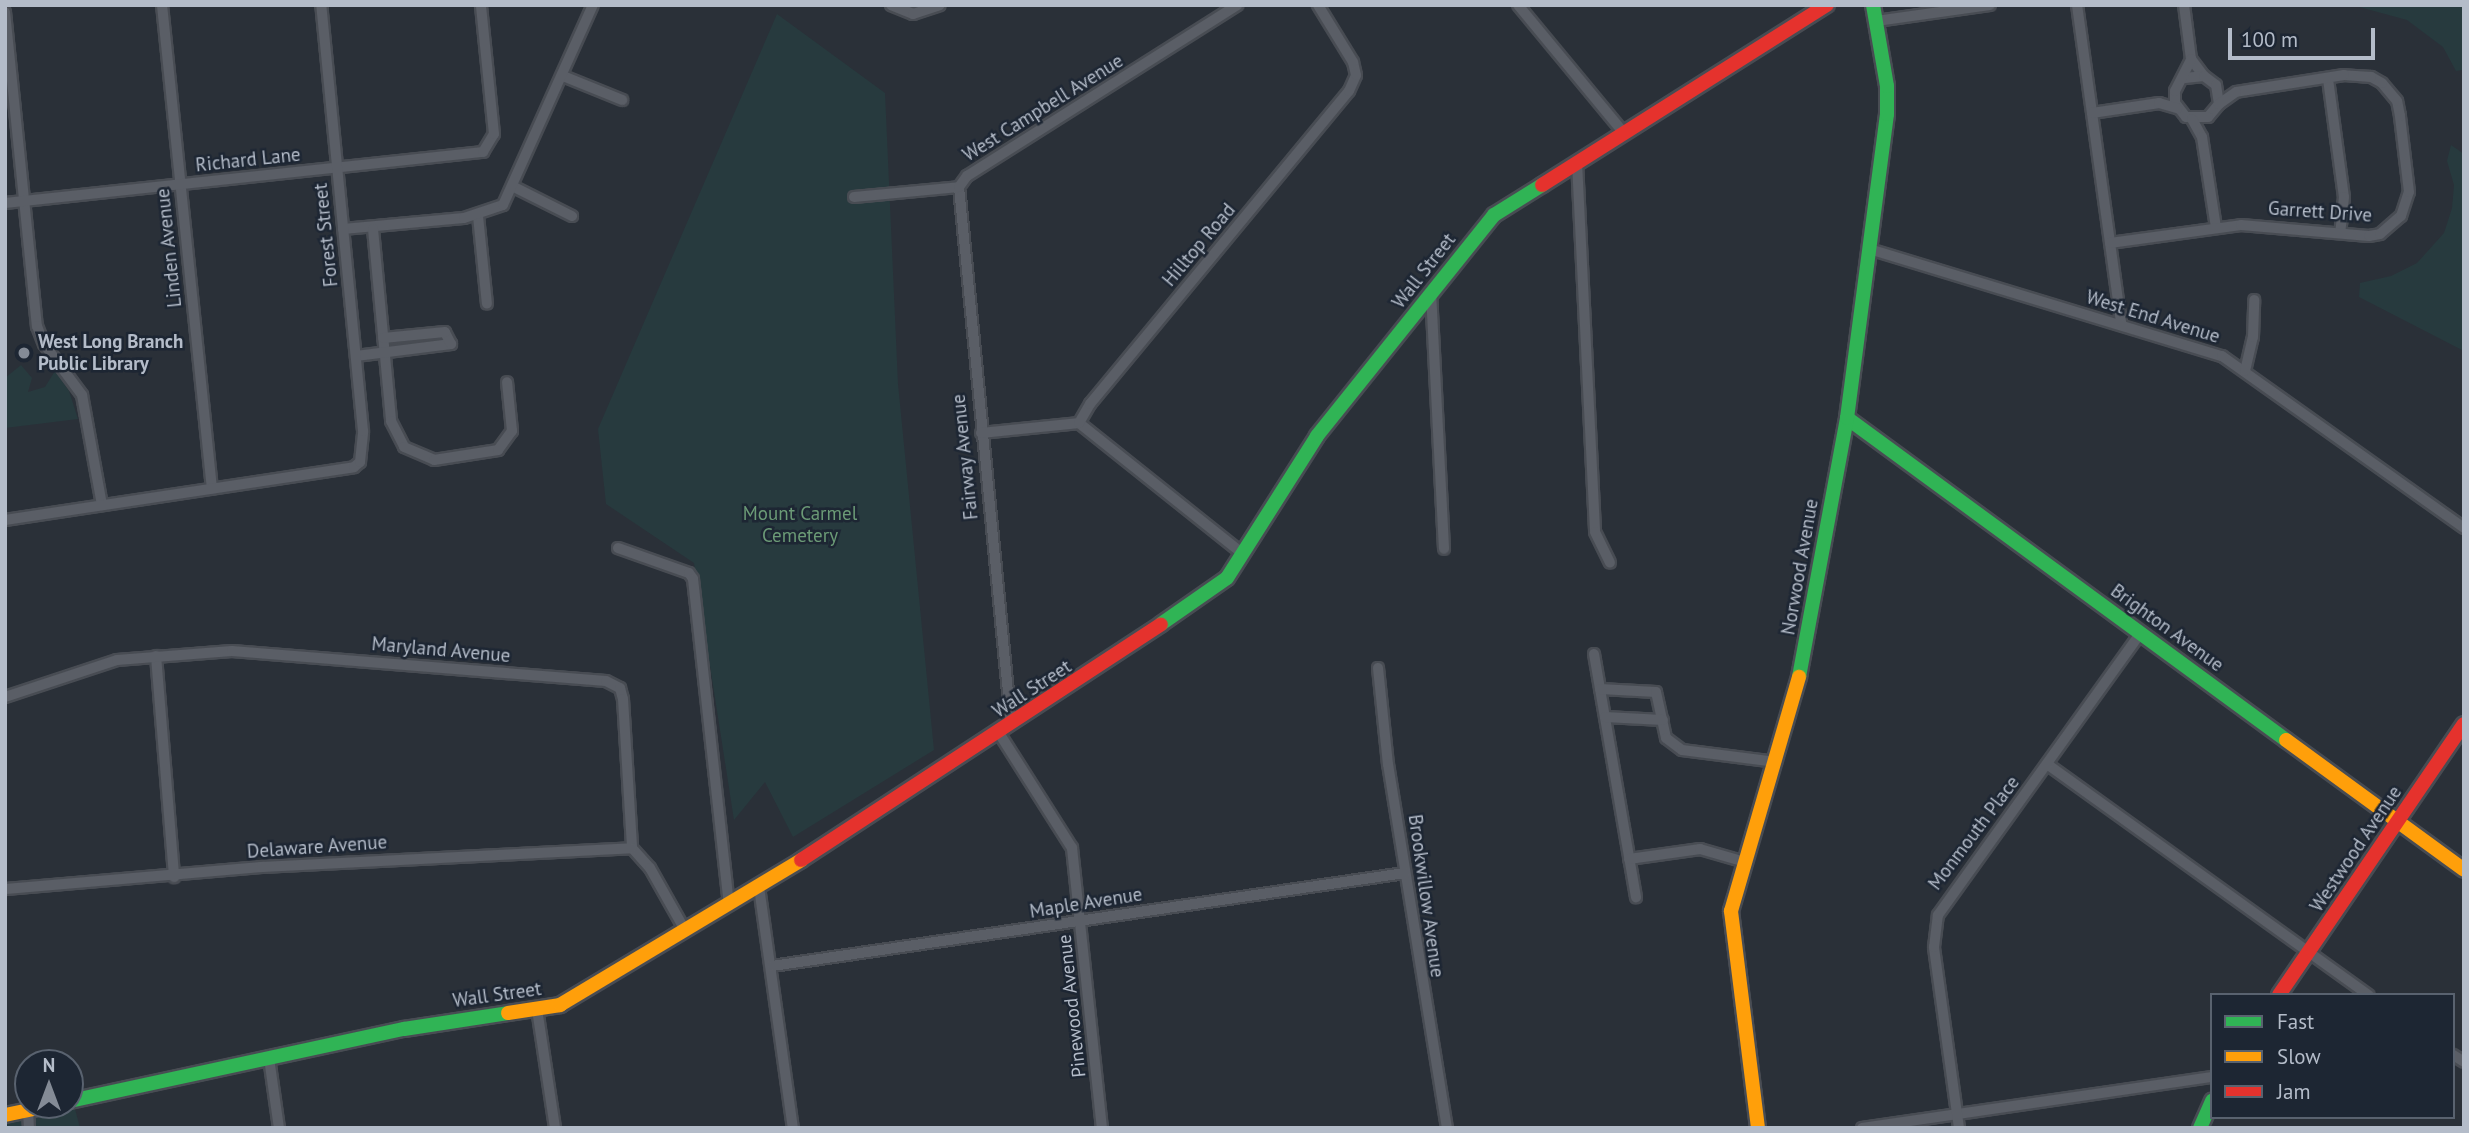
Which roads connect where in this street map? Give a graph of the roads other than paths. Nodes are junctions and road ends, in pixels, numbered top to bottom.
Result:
1 (162, 5) edge
2 (321, 5) edge
3 (481, 5) edge
4 (593, 5) edge
5 (891, 5) edge
6 (940, 5) edge
7 (1238, 5) edge
8 (1318, 5) edge
9 (1535, 5) edge
10 (1827, 5) edge
11 (1873, 5) edge
12 (1990, 5) edge
13 (2077, 5) edge
14 (2184, 5) edge
15 (1521, 9) edge
16 (5, 12) edge
17 (1876, 21) junction
18 (2191, 59) junction
19 (563, 76) junction
20 (2204, 76) junction
21 (2185, 78) junction
22 (2328, 79) junction
23 (2216, 85) junction
24 (2175, 91) junction
25 (2236, 92) junction
26 (622, 100) dead end
27 (2159, 103) junction
28 (2219, 104) junction
29 (2177, 108) junction
30 (2092, 113) junction
31 (2208, 117) junction
32 (2192, 119) junction
33 (1623, 132) junction
34 (2202, 137) junction
35 (1577, 162) junction
36 (337, 168) junction
37 (180, 184) junction
38 (514, 187) junction
39 (960, 187) junction
40 (854, 197) dead end
41 (24, 201) junction
42 (5, 203) edge
43 (478, 216) junction
44 (572, 216) dead end
45 (2216, 227) junction
46 (343, 229) junction
47 (373, 229) junction
48 (2340, 233) junction
49 (2110, 243) junction
50 (1869, 249) junction
51 (1432, 292) junction
52 (2254, 300) dead end
53 (487, 303) dead end
54 (2121, 324) junction
55 (383, 338) junction
56 (384, 355) junction
57 (355, 356) junction
58 (2245, 371) junction
59 (507, 382) dead end
60 (1847, 418) junction
61 (1079, 423) junction
62 (981, 433) junction
63 (212, 488) junction
64 (102, 505) junction
65 (5, 520) edge
66 (2464, 528) edge
67 (618, 548) dead end
68 (1444, 549) dead end
69 (1242, 553) junction
70 (1610, 564) dead end
71 (2141, 633) junction
72 (1594, 654) dead end
73 (156, 656) junction
74 (1378, 668) dead end
75 (1600, 689) junction
76 (5, 697) edge
77 (1605, 717) junction
78 (1662, 720) junction
79 (2464, 724) edge
80 (1005, 728) junction
81 (1776, 762) junction
82 (2047, 764) junction
83 (2398, 822) junction
84 (632, 848) junction
85 (1629, 859) junction
86 (1745, 862) junction
87 (2464, 870) edge
88 (1405, 873) junction
89 (174, 877) junction
90 (758, 887) junction
91 (5, 889) edge
92 (1636, 897) dead end
93 (729, 905) junction
94 (1081, 922) junction
95 (685, 930) junction
96 (2309, 952) junction
97 (772, 966) junction
98 (2280, 993) edge
99 (2366, 993) edge
100 (537, 1009) junction
101 (269, 1058) junction
102 (2210, 1077) edge
103 (84, 1098) edge
104 (2210, 1106) edge
105 (1958, 1114) junction
106 (279, 1128) edge
107 (555, 1128) edge
108 (793, 1128) edge
109 (1102, 1128) edge
110 (1447, 1128) edge
111 (1758, 1128) edge
112 (1862, 1128) edge
113 (1959, 1128) edge
114 (2200, 1128) edge

1 - 37 street, Linden Avenue
2 - 36 street, Forest Street
3 - 36 street, Richard Lane
4 - 19 street
5 - 6 street
7 - 39 street, West Campbell Avenue
8 - 61 street, Hilltop Road
9 - 15 street
10 - 33 street, Wall Street
11 - 17 street, Norwood Avenue
12 - 17 street
13 - 30 street
14 - 18 street
15 - 33 street
16 - 41 street
17 - 50 street, Norwood Avenue
18 - 20 street, Garrett Drive
18 - 21 street
19 - 26 street
19 - 38 street
20 - 21 street
20 - 23 street, Garrett Drive
21 - 24 street
22 - 25 street, Garrett Drive
22 - 48 street
22 - 48 street, Garrett Drive
23 - 25 street, Garrett Drive
23 - 28 street
24 - 27 street
24 - 29 street
25 - 28 street, Garrett Drive
27 - 29 street
27 - 30 street
28 - 31 street, Garrett Drive
29 - 32 street
30 - 49 street
31 - 32 street
31 - 34 street
32 - 34 street
33 - 35 street, Wall Street
34 - 45 street
35 - 51 street, Wall Street
35 - 70 street
36 - 37 street, Richard Lane
36 - 46 street, Forest Street
37 - 41 street, Richard Lane
37 - 63 street, Linden Avenue
38 - 43 street
38 - 44 street
39 - 40 street, West Campbell Avenue
39 - 62 street, Fairway Avenue
41 - 42 street, Richard Lane
41 - 64 street
43 - 47 street
43 - 53 street
45 - 48 street, Garrett Drive
45 - 49 street, Garrett Drive
46 - 47 street
46 - 57 street, Forest Street
47 - 55 street
49 - 54 street
50 - 54 street, West End Avenue
50 - 60 street, Norwood Avenue
51 - 68 street
51 - 69 street, Wall Street
52 - 58 street
54 - 58 street, West End Avenue
55 - 56 street
55 - 56 street
56 - 57 street
56 - 59 street
57 - 63 street, Forest Street
58 - 66 street, West End Avenue
60 - 71 street, Brighton Avenue
60 - 81 street, Norwood Avenue
61 - 62 street
61 - 69 street
62 - 80 street, Fairway Avenue
63 - 64 street
64 - 65 street
67 - 93 street
69 - 80 street, Wall Street
71 - 82 street, Monmouth Place
71 - 83 street, Brighton Avenue
72 - 75 street
73 - 76 street, Maryland Avenue
73 - 84 street, Maryland Avenue
73 - 89 street
74 - 88 street, Brookwillow Avenue
75 - 77 street
75 - 78 street
77 - 78 street
77 - 85 street
78 - 81 street
79 - 83 street, Westwood Avenue
80 - 90 street, Wall Street
80 - 94 street, Pinewood Avenue
81 - 86 street, Norwood Avenue
82 - 96 street
82 - 105 street, Monmouth Place
83 - 87 street, Brighton Avenue
83 - 96 street, Westwood Avenue
84 - 89 street, Delaware Avenue
84 - 95 street
85 - 86 street
85 - 92 street
86 - 111 street, Norwood Avenue
88 - 94 street, Maple Avenue
88 - 110 street, Brookwillow Avenue
89 - 91 street, Delaware Avenue
90 - 93 street, Wall Street
90 - 97 street
93 - 95 street, Wall Street
94 - 97 street, Maple Avenue
94 - 109 street, Pinewood Avenue
95 - 100 street, Wall Street
96 - 98 street, Westwood Avenue
96 - 99 street
97 - 108 street
100 - 101 street, Wall Street
100 - 107 street
101 - 103 street, Wall Street
101 - 106 street
102 - 105 street
104 - 114 street
105 - 112 street
105 - 113 street, Monmouth Place

